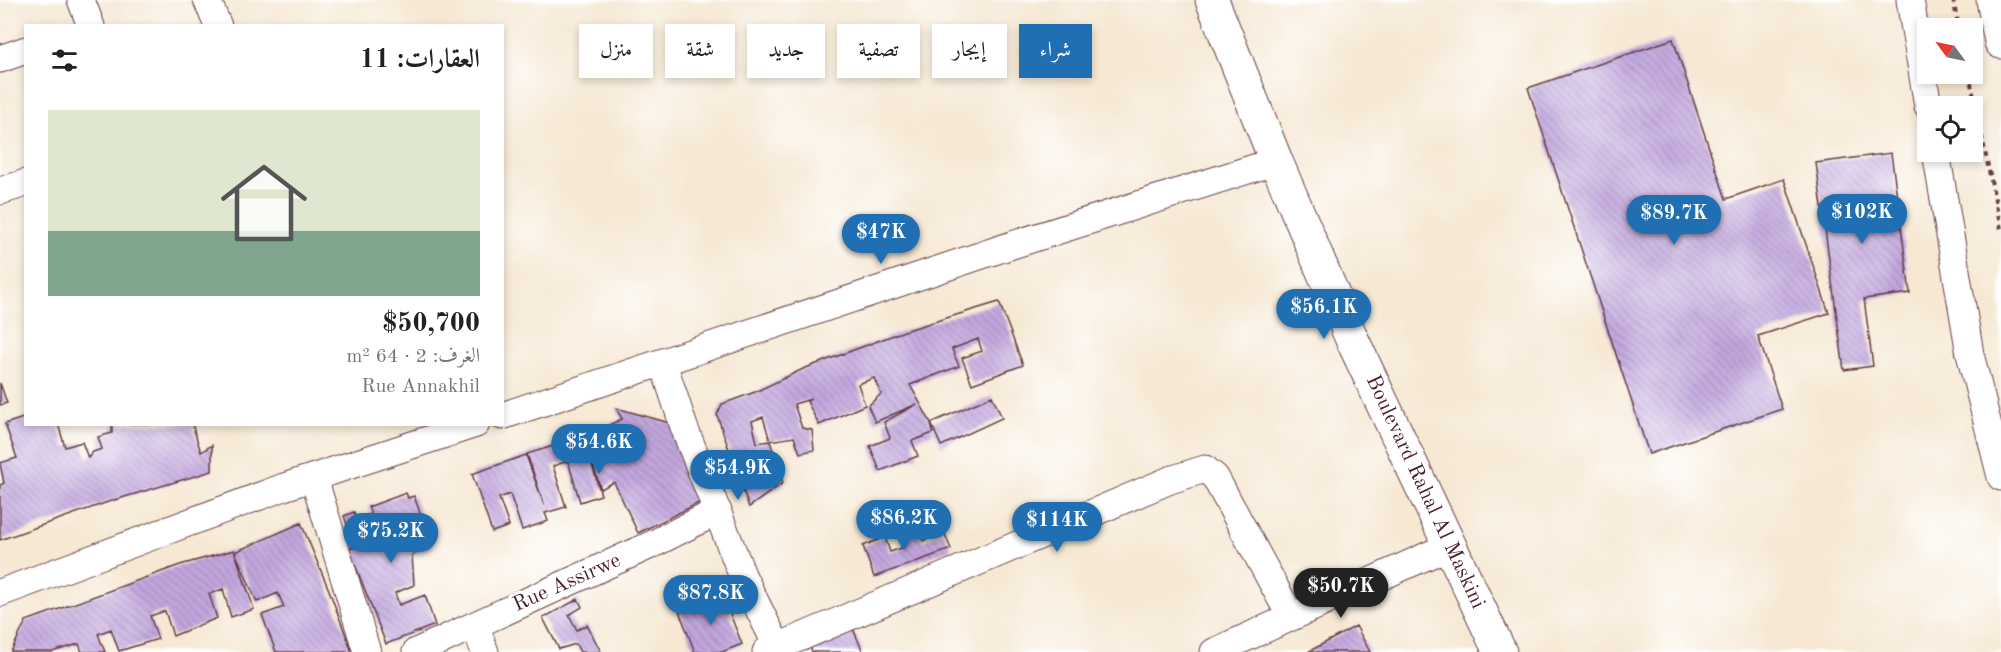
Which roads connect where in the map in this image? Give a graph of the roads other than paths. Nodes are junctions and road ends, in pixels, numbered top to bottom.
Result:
1 (81, 0) edge
2 (207, 0) edge
3 (1212, 0) edge
4 (1910, 0) edge
5 (1993, 0) edge
6 (90, 24) edge
7 (217, 24) edge
8 (2001, 42) edge
9 (24, 51) edge
10 (0, 59) edge
11 (1926, 96) edge
12 (1276, 161) junction
13 (1938, 162) edge
14 (24, 184) edge
15 (0, 191) edge
16 (663, 363) junction
17 (504, 415) edge
18 (470, 426) edge
19 (314, 477) junction
20 (2001, 477) edge
21 (718, 511) junction
22 (1449, 546) junction
23 (0, 594) edge
24 (1291, 617) junction
25 (475, 625) junction
26 (774, 650) edge
27 (367, 652) edge
28 (416, 652) edge
29 (485, 652) edge
30 (1215, 652) edge
31 (1500, 652) edge

1 - 6 street
2 - 7 street
3 - 12 street, Boulevard Rahal Al Maskini
4 - 11 street
5 - 8 street
9 - 10 street
12 - 16 street
12 - 22 street, Boulevard Rahal Al Maskini
13 - 20 street
14 - 15 street
16 - 17 street
16 - 21 street
18 - 19 street
19 - 23 street
19 - 27 street
21 - 25 street, Rue Assirwe
21 - 26 street
22 - 24 street
22 - 31 street, Boulevard Rahal Al Maskini
24 - 26 street
24 - 30 street
25 - 28 street, Rue Assirwe
25 - 29 street

